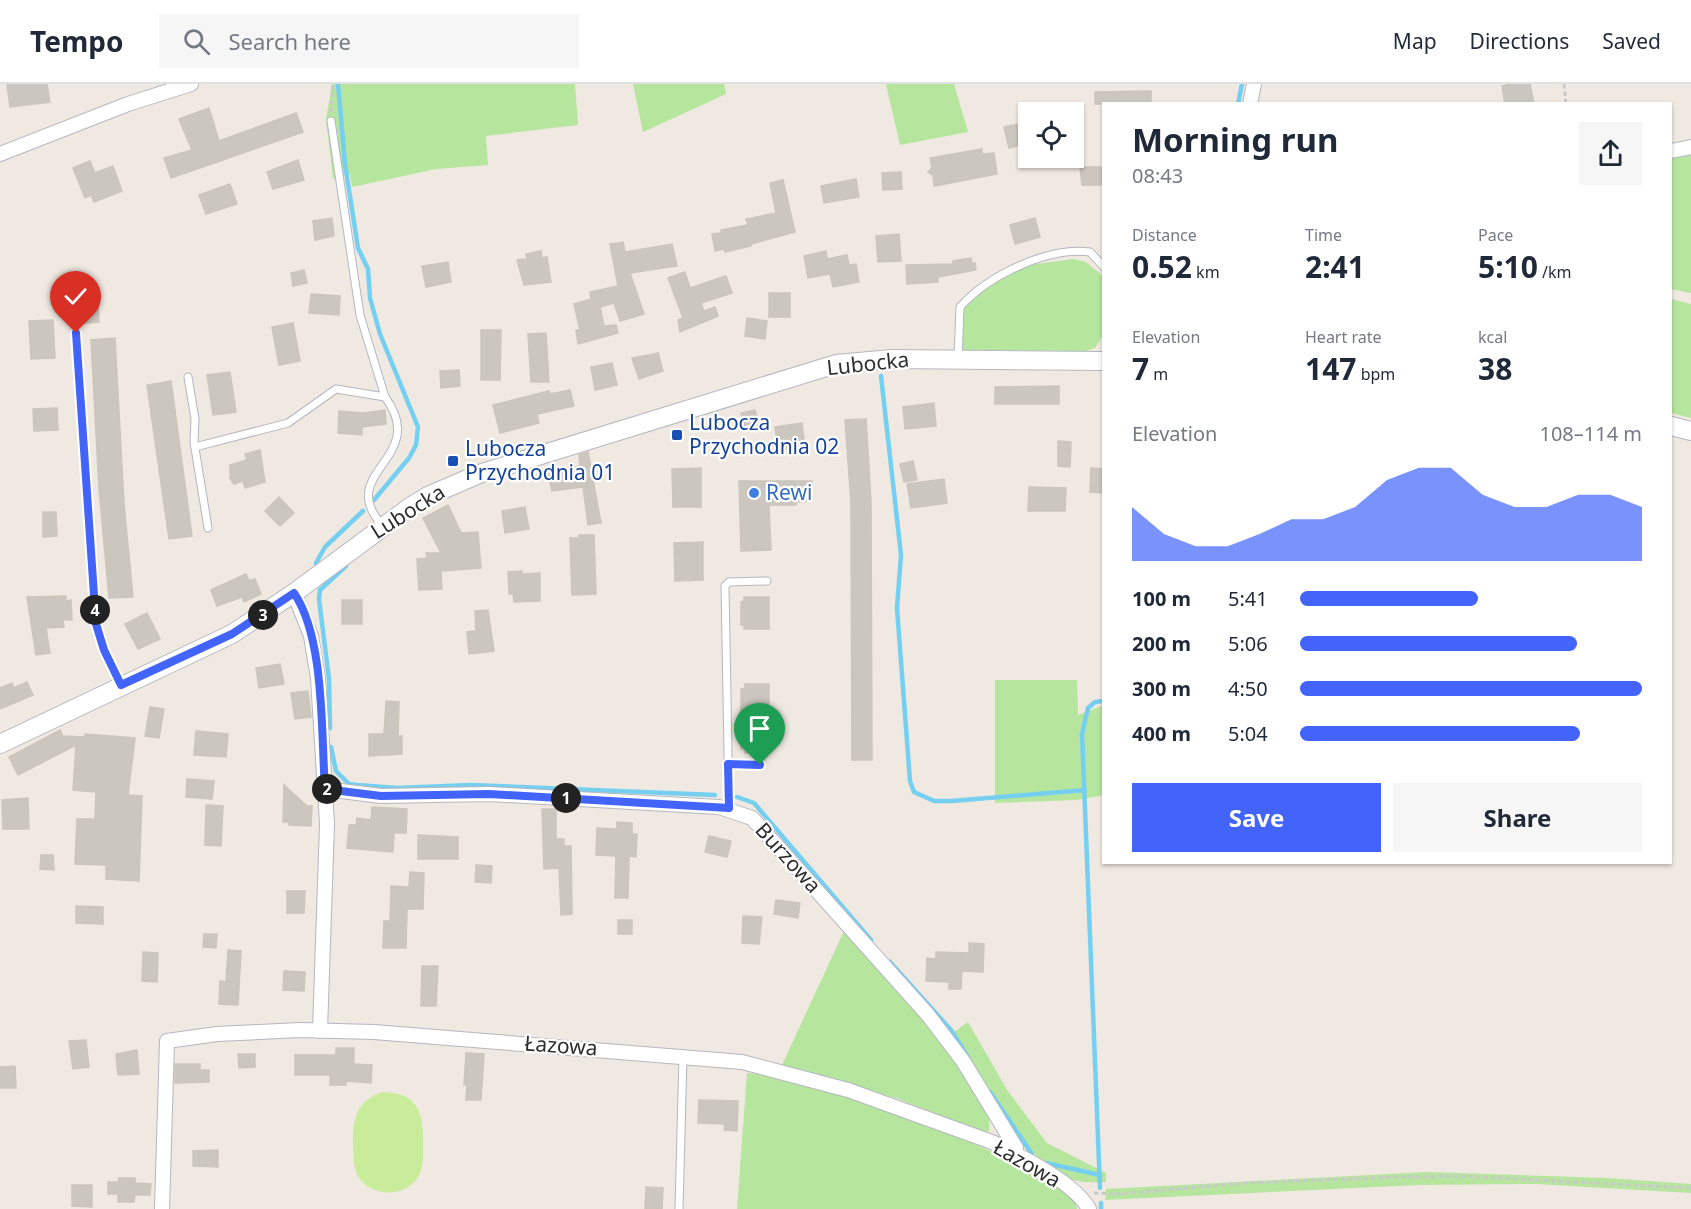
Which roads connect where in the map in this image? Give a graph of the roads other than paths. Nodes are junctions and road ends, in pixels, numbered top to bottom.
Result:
1 (191, 84) edge
2 (1254, 84) edge
3 (1251, 102) edge
4 (331, 121) road end
5 (1691, 147) edge
6 (1672, 151) edge
7 (0, 154) edge
8 (1102, 265) edge
9 (76, 333) dead end
10 (958, 360) junction
11 (1102, 361) edge
12 (188, 377) dead end
13 (385, 397) junction
14 (1672, 426) edge
15 (1691, 431) edge
16 (195, 447) junction
17 (383, 526) junction
18 (208, 528) dead end
19 (767, 581) dead end
20 (294, 593) junction
21 (121, 685) junction
22 (0, 744) edge
23 (728, 764) junction
24 (760, 765) dead end
25 (325, 789) junction
26 (729, 808) junction
27 (320, 1030) junction
28 (683, 1055) junction
29 (1015, 1154) junction
30 (162, 1209) edge
31 (679, 1209) edge
32 (1089, 1209) edge

1 - 7 street
2 - 3 street
4 - 13 lane
5 - 6 street
8 - 10 lane
9 - 21 lane
10 - 11 street, Lubocka
10 - 17 street, Lubocka
12 - 16 lane
13 - 16 lane
13 - 17 lane
14 - 15 street
16 - 18 lane
17 - 20 street, Lubocka
19 - 23 lane
20 - 21 street, Lubocka
20 - 25 street
21 - 22 street, Lubocka
23 - 24 lane
23 - 26 lane
25 - 26 street, Burzowa
25 - 27 street
26 - 29 street, Burzowa
27 - 28 street, Łazowa
27 - 30 street, Łazowa
28 - 29 street, Łazowa
28 - 31 lane
29 - 32 street, Łazowa

